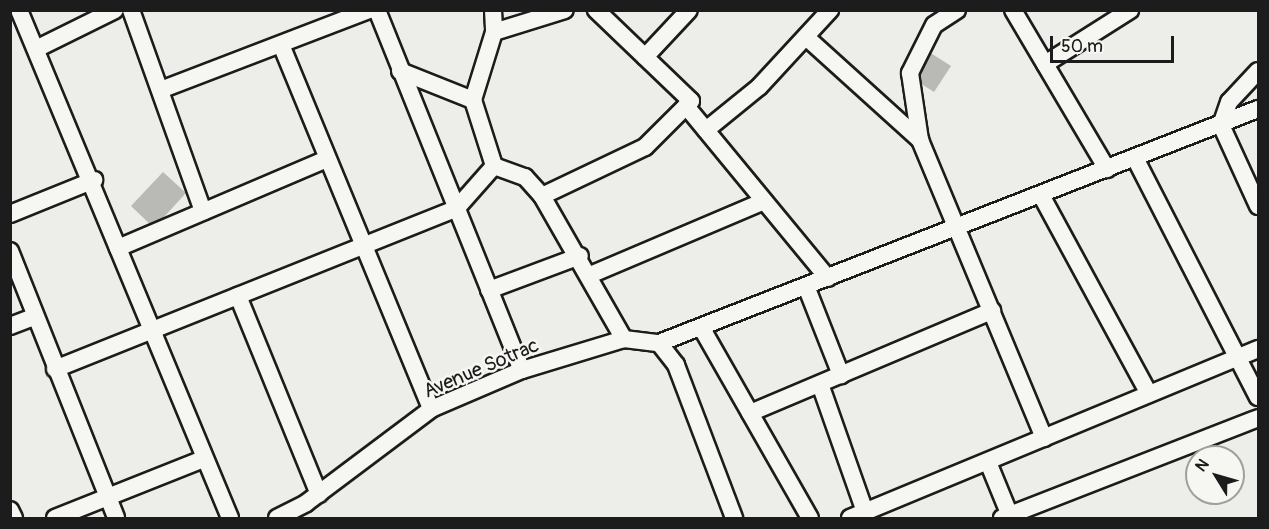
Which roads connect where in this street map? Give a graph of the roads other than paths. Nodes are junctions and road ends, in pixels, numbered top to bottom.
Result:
1 (20, 10) edge
2 (115, 10) edge
3 (131, 10) edge
4 (369, 10) edge
5 (377, 10) edge
6 (493, 10) edge
7 (566, 10) edge
8 (596, 10) edge
9 (689, 10) edge
10 (830, 10) edge
11 (957, 10) edge
12 (1013, 10) edge
13 (1130, 10) edge
14 (494, 32) junction
15 (806, 37) junction
16 (282, 47) junction
17 (36, 49) junction
18 (645, 57) junction
19 (1045, 64) junction
20 (400, 71) junction
21 (1258, 71) edge
22 (163, 89) junction
23 (473, 100) junction
24 (686, 106) junction
25 (1258, 110) edge
26 (1221, 125) junction
27 (706, 130) junction
28 (920, 140) junction
29 (1135, 158) junction
30 (327, 159) junction
31 (494, 166) junction
32 (1107, 169) junction
33 (94, 180) junction
34 (1041, 195) junction
35 (542, 196) junction
36 (764, 201) junction
37 (1258, 206) edge
38 (456, 209) junction
39 (203, 212) junction
40 (10, 214) edge
41 (957, 228) junction
42 (363, 246) junction
43 (118, 249) junction
44 (10, 251) edge
45 (580, 256) junction
46 (590, 275) junction
47 (828, 278) junction
48 (806, 286) junction
49 (489, 290) junction
50 (238, 296) junction
51 (992, 311) junction
52 (34, 317) junction
53 (10, 326) edge
54 (701, 327) junction
55 (152, 331) junction
56 (624, 339) junction
57 (659, 343) junction
58 (1258, 349) edge
59 (1241, 357) junction
60 (56, 369) junction
61 (522, 370) junction
62 (841, 375) junction
63 (820, 384) junction
64 (1149, 394) junction
65 (1258, 397) edge
66 (431, 409) junction
67 (750, 413) junction
68 (1258, 418) edge
69 (1044, 438) junction
70 (203, 459) junction
71 (988, 462) junction
72 (319, 494) junction
73 (107, 498) junction
74 (10, 510) edge
75 (858, 515) edge
76 (730, 517) edge
77 (1008, 518) edge
78 (14, 519) edge
79 (55, 519) edge
80 (116, 519) edge
81 (230, 519) edge
82 (277, 519) edge
83 (810, 519) edge

1 - 17 street
2 - 17 street
3 - 22 street
4 - 16 street
5 - 20 street
6 - 14 street
7 - 14 street
8 - 18 street
9 - 18 street
10 - 15 street
11 - 28 street
12 - 19 street
13 - 19 street
14 - 23 street
15 - 27 street
15 - 28 street
16 - 22 street
16 - 30 street
17 - 33 street
18 - 24 street
19 - 32 street
20 - 23 street
20 - 38 street
21 - 26 street
22 - 39 street
23 - 31 street
24 - 27 street
24 - 35 street
25 - 26 street
26 - 29 street
26 - 37 street
27 - 36 street
28 - 41 street
29 - 32 street
29 - 59 street
30 - 39 street
30 - 42 street
31 - 35 street
31 - 38 street
32 - 34 street
33 - 40 street
33 - 43 street
34 - 41 street
34 - 64 street
35 - 45 street
36 - 46 street
36 - 47 street
38 - 42 street
38 - 49 street
39 - 43 street
41 - 47 street
41 - 51 street
42 - 50 street
42 - 66 street
43 - 55 street
44 - 52 street
45 - 46 street
45 - 49 street
46 - 56 street
47 - 48 street
48 - 54 street
48 - 62 street
49 - 61 street
50 - 55 street
50 - 72 street
51 - 62 street
51 - 69 street
52 - 53 street
52 - 60 street
54 - 57 street
54 - 67 street
55 - 60 street
55 - 70 street
56 - 57 street, Avenue Sotrac
56 - 61 street, Avenue Sotrac
57 - 76 street
58 - 59 street
59 - 64 street
59 - 65 street
60 - 73 street
61 - 66 street, Avenue Sotrac
62 - 63 street
63 - 67 street
63 - 75 street
64 - 69 street
66 - 72 street, Avenue Sotrac
67 - 83 street
68 - 77 street
69 - 71 street
70 - 73 street
70 - 81 street
71 - 75 street
71 - 77 street
72 - 82 street, Avenue Sotrac
73 - 79 street
73 - 80 street
74 - 78 street

